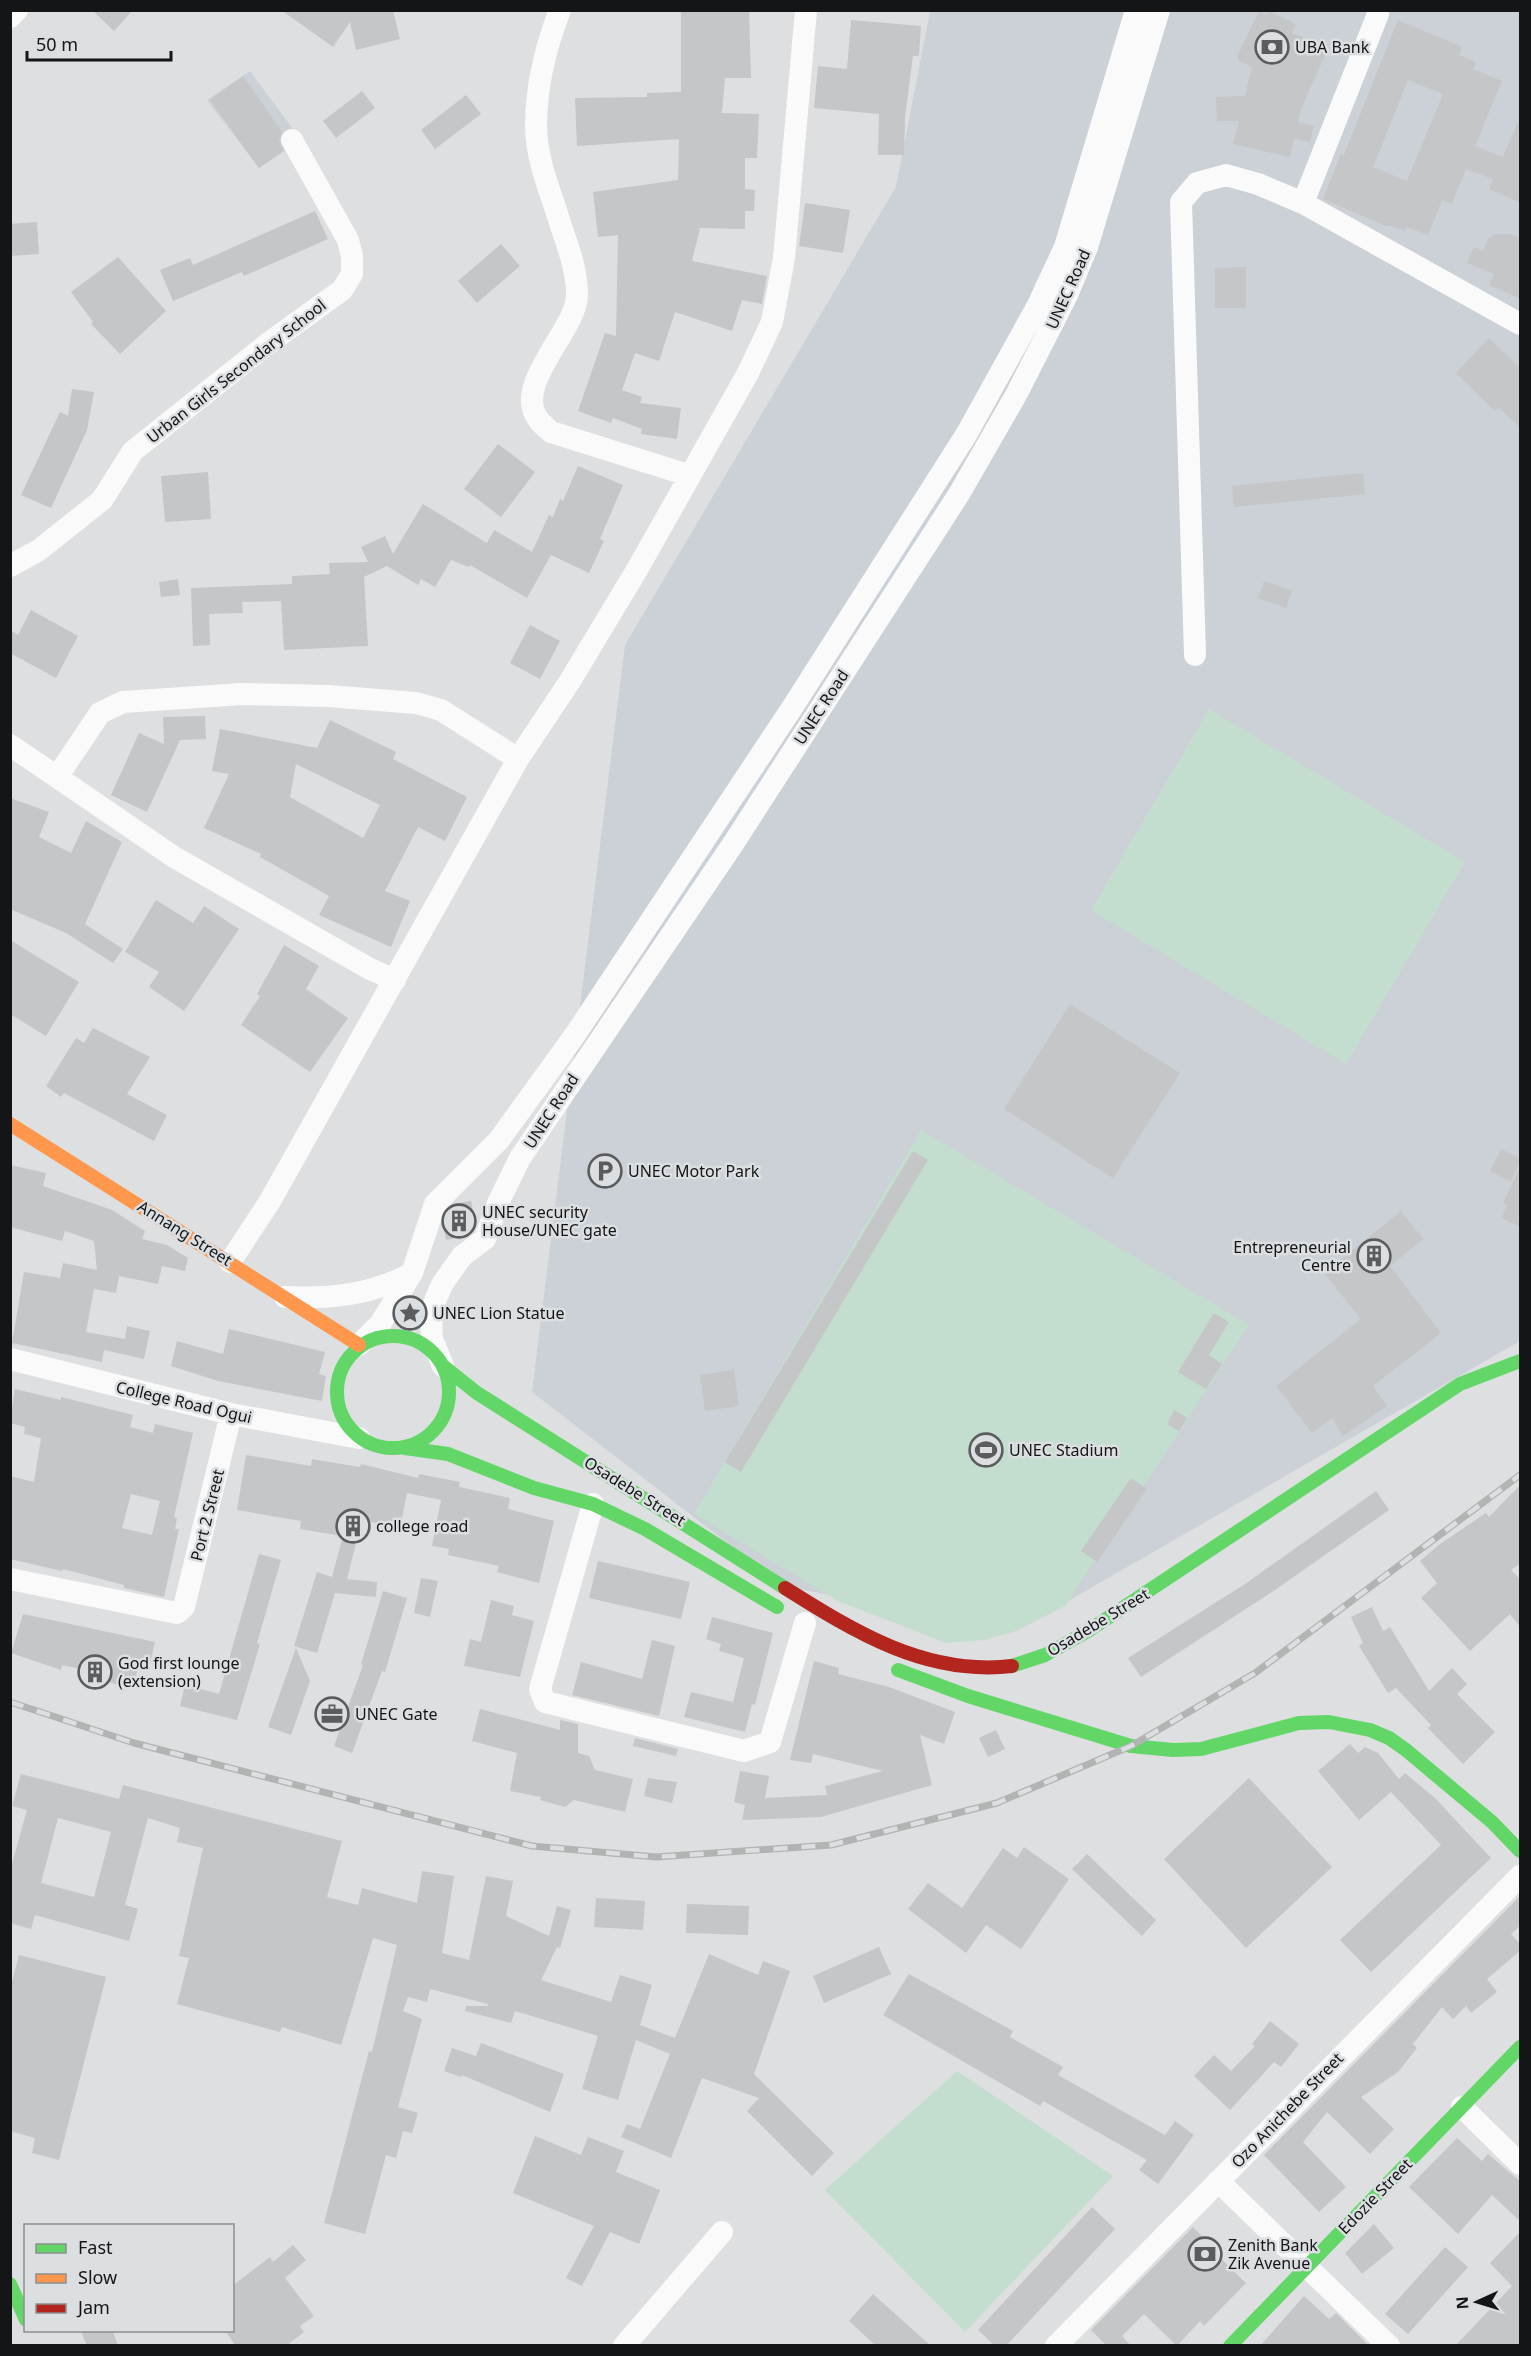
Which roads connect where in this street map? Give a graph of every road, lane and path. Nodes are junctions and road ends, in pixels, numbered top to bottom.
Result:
1 (17, 10) edge
2 (560, 10) edge
3 (806, 10) edge
4 (1136, 10) edge
5 (1159, 10) edge
6 (1378, 14) dead end
7 (10, 17) edge
8 (292, 140) dead end
9 (1303, 203) junction
10 (1521, 324) edge
11 (688, 475) junction
12 (10, 566) edge
13 (1194, 655) dead end
14 (10, 746) edge
15 (518, 759) junction
16 (57, 777) junction
17 (713, 827) junction
18 (733, 844) junction
19 (395, 980) junction
20 (10, 1124) edge
21 (230, 1262) junction
22 (412, 1273) junction
23 (285, 1297) junction
24 (359, 1345) junction
25 (10, 1359) edge
26 (1521, 1361) edge
27 (443, 1366) junction
28 (231, 1414) junction
29 (359, 1438) junction
30 (405, 1448) junction
31 (593, 1504) junction
32 (10, 1579) edge
33 (800, 1620) joint
34 (890, 1667) dead end
35 (988, 1685) junction
36 (1521, 1851) edge
37 (1521, 1876) edge
38 (1521, 2047) edge
39 (1462, 2107) junction
40 (1521, 2164) edge
41 (1218, 2181) junction
42 (722, 2232) dead end
43 (1308, 2265) junction
44 (10, 2284) edge
45 (24, 2316) edge
46 (624, 2346) edge
47 (1056, 2346) edge
48 (1230, 2346) edge
49 (1389, 2346) edge

1 - 7 street
2 - 11 street
3 - 11 street
4 - 17 street, UNEC Road
5 - 18 street, UNEC Road
6 - 9 street
8 - 12 street, Urban Girls Secondary School
9 - 10 street
9 - 13 street
11 - 15 street
14 - 16 street
15 - 16 street
15 - 19 street
16 - 19 street
17 - 18 street
17 - 22 street, UNEC Road
18 - 27 street, UNEC Road
19 - 21 street
20 - 21 main road, Annang Street
21 - 23 main road, Annang Street
22 - 23 street
22 - 24 street, UNEC Road
23 - 24 main road, Annang Street
24 - 27 main road
24 - 29 main road
25 - 28 street, College Road Ogui
26 - 35 main road, Osadebe Street
27 - 30 main road
27 - 35 main road, Osadebe Street
28 - 29 street, College Road Ogui
28 - 32 street, Port 2 Street
29 - 30 main road
30 - 31 main road, Osadebe Street
31 - 33 main road, Osadebe Street
31 - 33 street, Osadebe Street
34 - 35 main road, Osadebe Street
35 - 36 main road, Osadebe Street
37 - 41 street, Ozo Anichebe Street
38 - 39 main road, Edozie Street
39 - 40 street
39 - 43 main road, Edozie Street
41 - 43 street
41 - 47 street, Ozo Anichebe Street
42 - 46 street
43 - 48 main road, Edozie Street
43 - 49 street
44 - 45 main road

